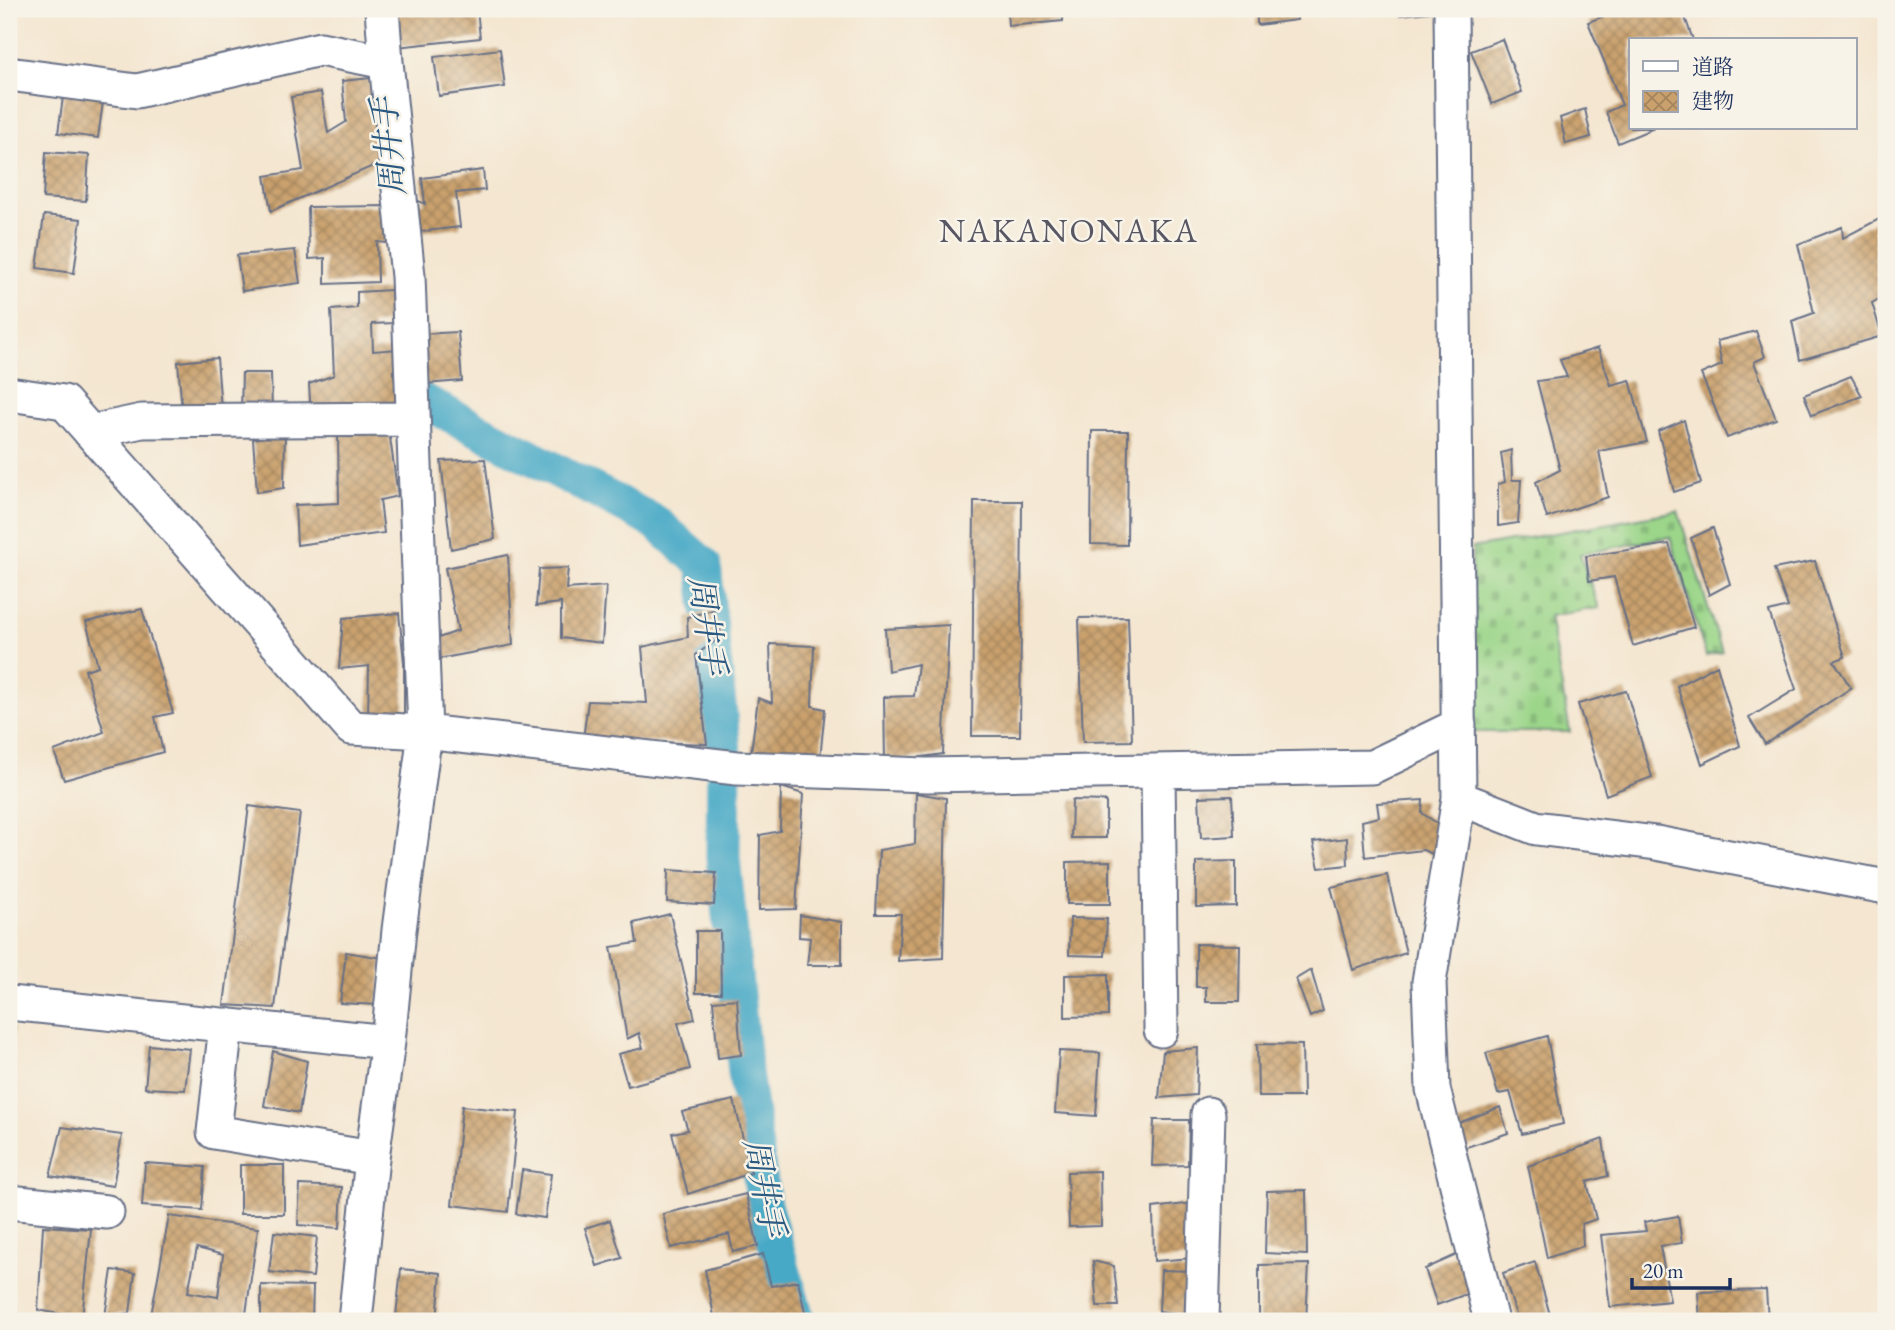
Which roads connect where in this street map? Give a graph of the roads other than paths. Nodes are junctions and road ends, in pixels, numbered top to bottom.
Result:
1 (382, 9) edge
2 (1451, 9) edge
3 (386, 62) junction
4 (9, 77) edge
5 (9, 394) edge
6 (413, 419) junction
7 (90, 432) junction
8 (1460, 725) junction
9 (425, 732) junction
10 (1158, 771) junction
11 (1459, 798) junction
12 (1886, 887) edge
13 (9, 1003) edge
14 (226, 1025) junction
15 (1161, 1030) dead end
16 (388, 1042) junction
17 (1208, 1114) dead end
18 (372, 1158) junction
19 (9, 1202) edge
20 (107, 1212) dead end
21 (355, 1321) edge
22 (1202, 1321) edge
23 (1491, 1321) edge

1 - 3 street
2 - 8 street
3 - 4 street
3 - 6 street
5 - 7 street
6 - 7 street
6 - 9 street
7 - 9 street
8 - 10 street
8 - 11 street
9 - 10 street
9 - 16 street
10 - 15 street
11 - 12 street
11 - 23 street
13 - 14 street
14 - 16 street
14 - 18 street
16 - 18 street
17 - 22 street
18 - 21 street
19 - 20 street

